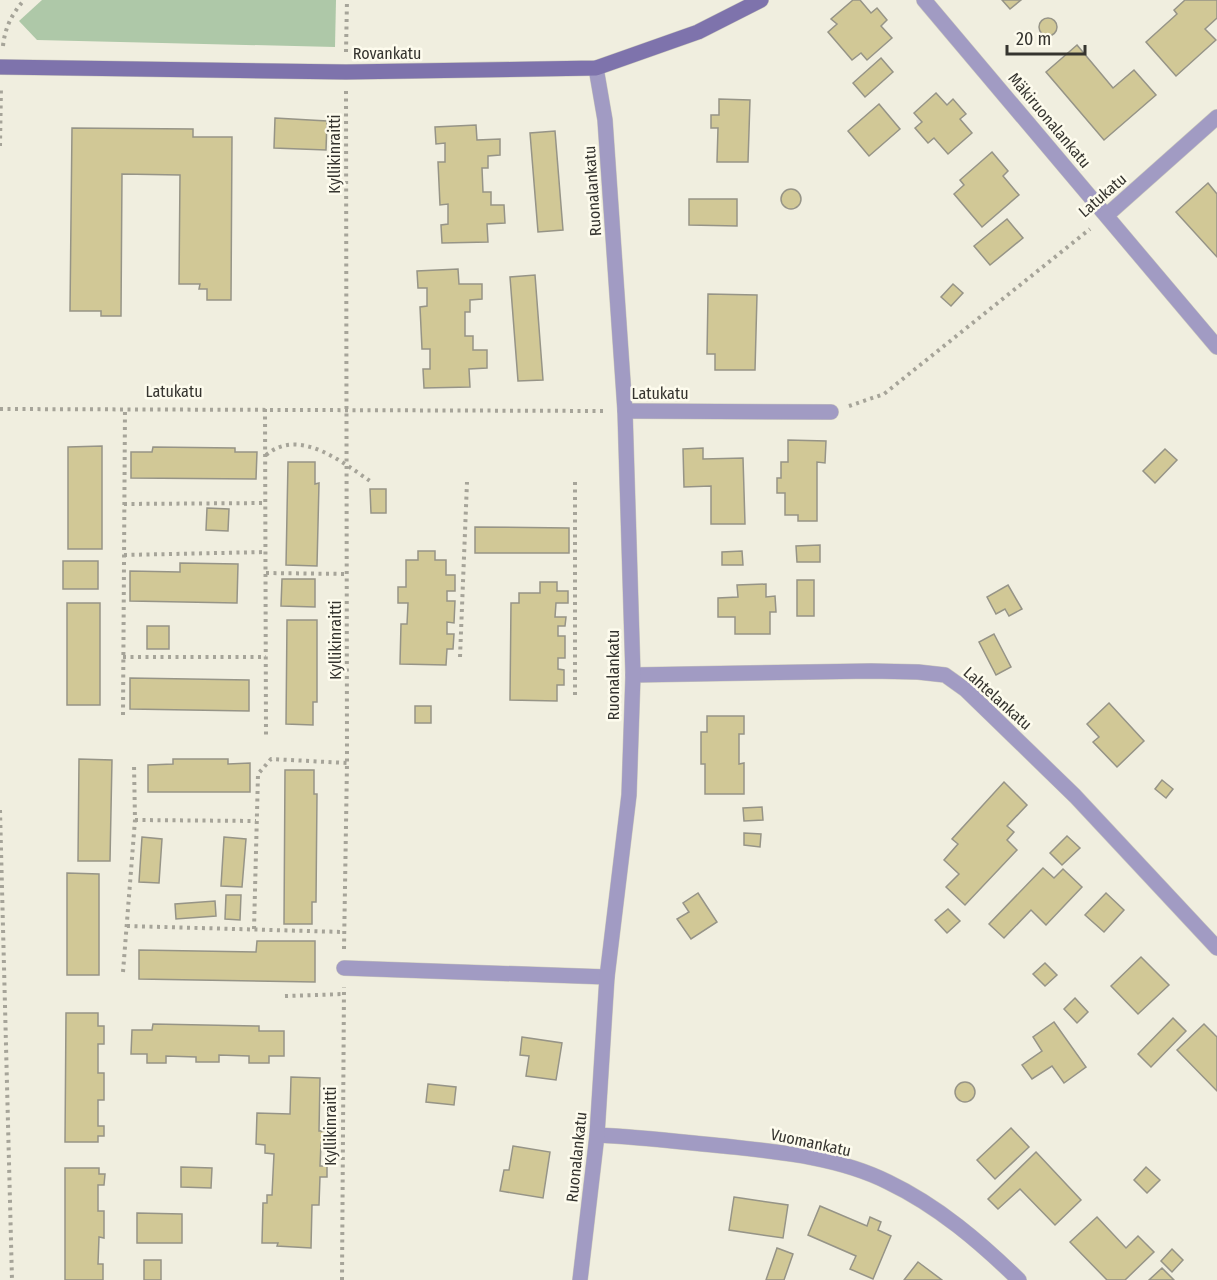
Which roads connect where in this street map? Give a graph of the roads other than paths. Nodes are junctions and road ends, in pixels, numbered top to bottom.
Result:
1 (761, 0) edge
2 (924, 0) edge
3 (0, 68) edge
4 (596, 69) junction
5 (1217, 117) edge
6 (1107, 215) junction
7 (1217, 347) edge
8 (625, 411) junction
9 (831, 412) road end
10 (633, 675) junction
11 (1217, 948) edge
12 (344, 968) road end
13 (607, 977) junction
14 (597, 1135) junction
15 (580, 1280) edge
16 (1019, 1280) edge

1 - 4 street, Rovankatu
2 - 6 street, Mäkiruonalankatu
3 - 4 street, Rovankatu
4 - 8 street, Ruonalankatu
5 - 6 street, Latukatu
6 - 7 street, Mäkiruonalankatu
8 - 9 street, Latukatu
8 - 10 street, Ruonalankatu
10 - 11 street, Lahtelankatu
10 - 13 street, Ruonalankatu
12 - 13 street
13 - 14 street, Ruonalankatu
14 - 15 street, Ruonalankatu
14 - 16 street, Vuomankatu

